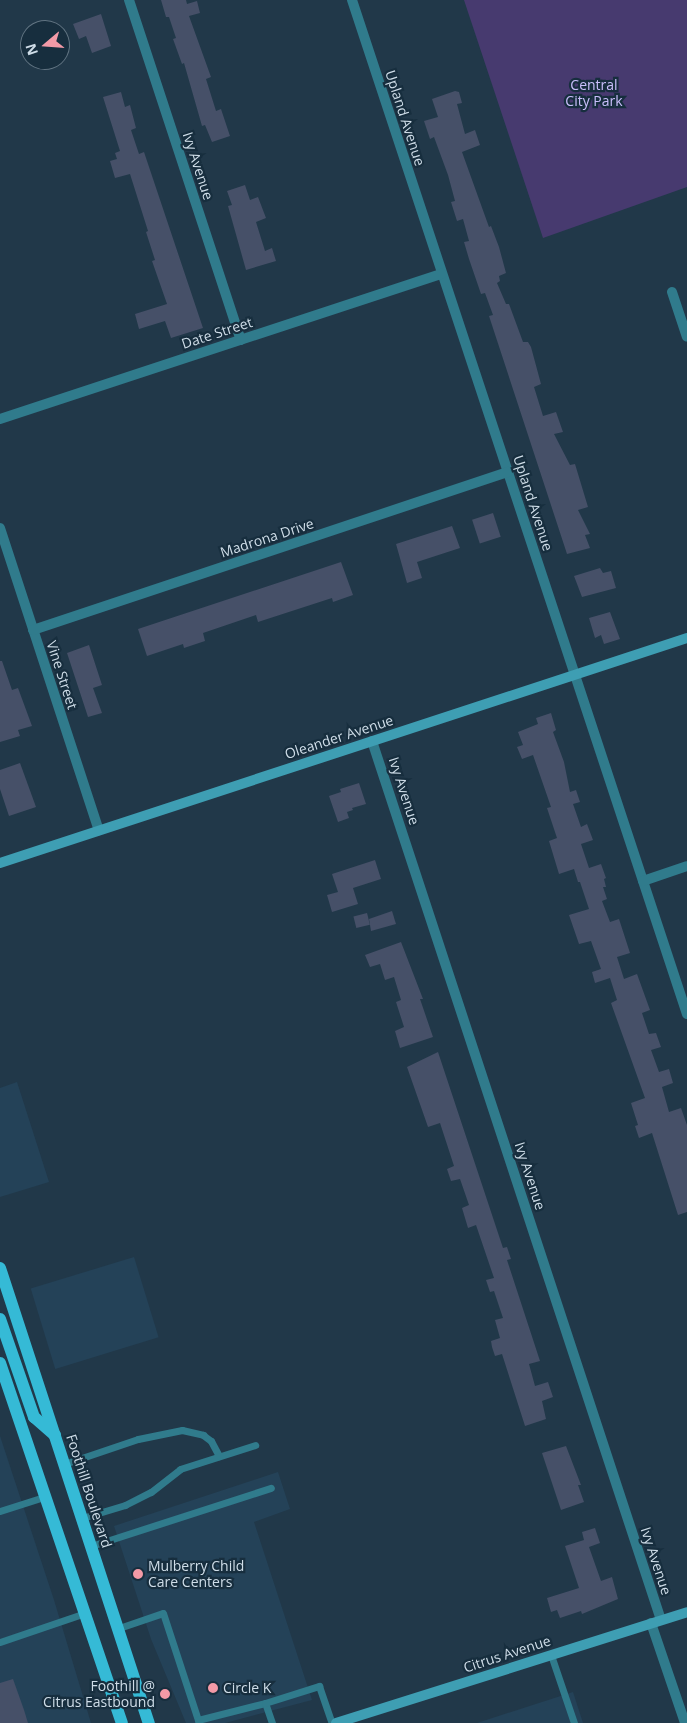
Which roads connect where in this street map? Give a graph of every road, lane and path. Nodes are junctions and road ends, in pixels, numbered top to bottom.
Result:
1 (129, 0) edge
2 (352, 0) edge
3 (442, 274) junction
4 (672, 292) dead end
5 (687, 337) edge
6 (241, 340) junction
7 (0, 419) edge
8 (508, 472) junction
9 (0, 528) edge
10 (33, 630) junction
11 (687, 638) edge
12 (574, 674) junction
13 (372, 741) junction
14 (99, 830) junction
15 (0, 863) edge
16 (687, 866) edge
17 (643, 881) junction
18 (687, 1014) edge
19 (0, 1268) edge
20 (0, 1320) edge
21 (0, 1363) edge
22 (54, 1435) junction
23 (255, 1445) dead end
24 (219, 1456) junction
25 (64, 1464) junction
26 (271, 1488) dead end
27 (44, 1497) junction
28 (0, 1512) edge
29 (82, 1518) junction
30 (91, 1546) junction
31 (687, 1612) edge
32 (85, 1613) junction
33 (656, 1621) junction
34 (119, 1628) junction
35 (0, 1642) edge
36 (551, 1655) junction
37 (265, 1703) junction
38 (363, 1719) edge
39 (122, 1723) edge
40 (149, 1723) edge
41 (272, 1723) edge
42 (332, 1723) edge
43 (336, 1723) edge
44 (574, 1723) edge
45 (685, 1723) edge

1 - 6 street, Ivy Avenue
2 - 3 street, Upland Avenue
3 - 6 street, Date Street
3 - 8 street, Upland Avenue
4 - 5 street
6 - 7 street, Date Street
8 - 10 street, Madrona Drive
8 - 12 street, Upland Avenue
9 - 10 street, Vine Street
10 - 14 street, Vine Street
11 - 12 street, Oleander Avenue
12 - 13 street, Oleander Avenue
12 - 17 street, Upland Avenue
13 - 14 street, Oleander Avenue
13 - 33 street, Ivy Avenue
14 - 15 street, Oleander Avenue
16 - 17 street
17 - 18 street, Upland Avenue
19 - 22 main road, Foothill Boulevard
20 - 22 main road
21 - 27 main road
22 - 25 main road, Foothill Boulevard
23 - 24 lane
24 - 25 lane
24 - 29 lane
25 - 29 main road, Foothill Boulevard
26 - 30 lane
27 - 28 lane
27 - 32 main road
29 - 30 main road, Foothill Boulevard
30 - 34 main road, Foothill Boulevard
31 - 33 street, Citrus Avenue
32 - 35 lane
32 - 39 main road
33 - 36 street, Citrus Avenue
33 - 45 street, Ivy Avenue
34 - 37 lane
34 - 40 main road, Foothill Boulevard
36 - 38 street, Citrus Avenue
36 - 44 lane
37 - 41 lane
37 - 42 lane
38 - 43 street, Citrus Avenue

